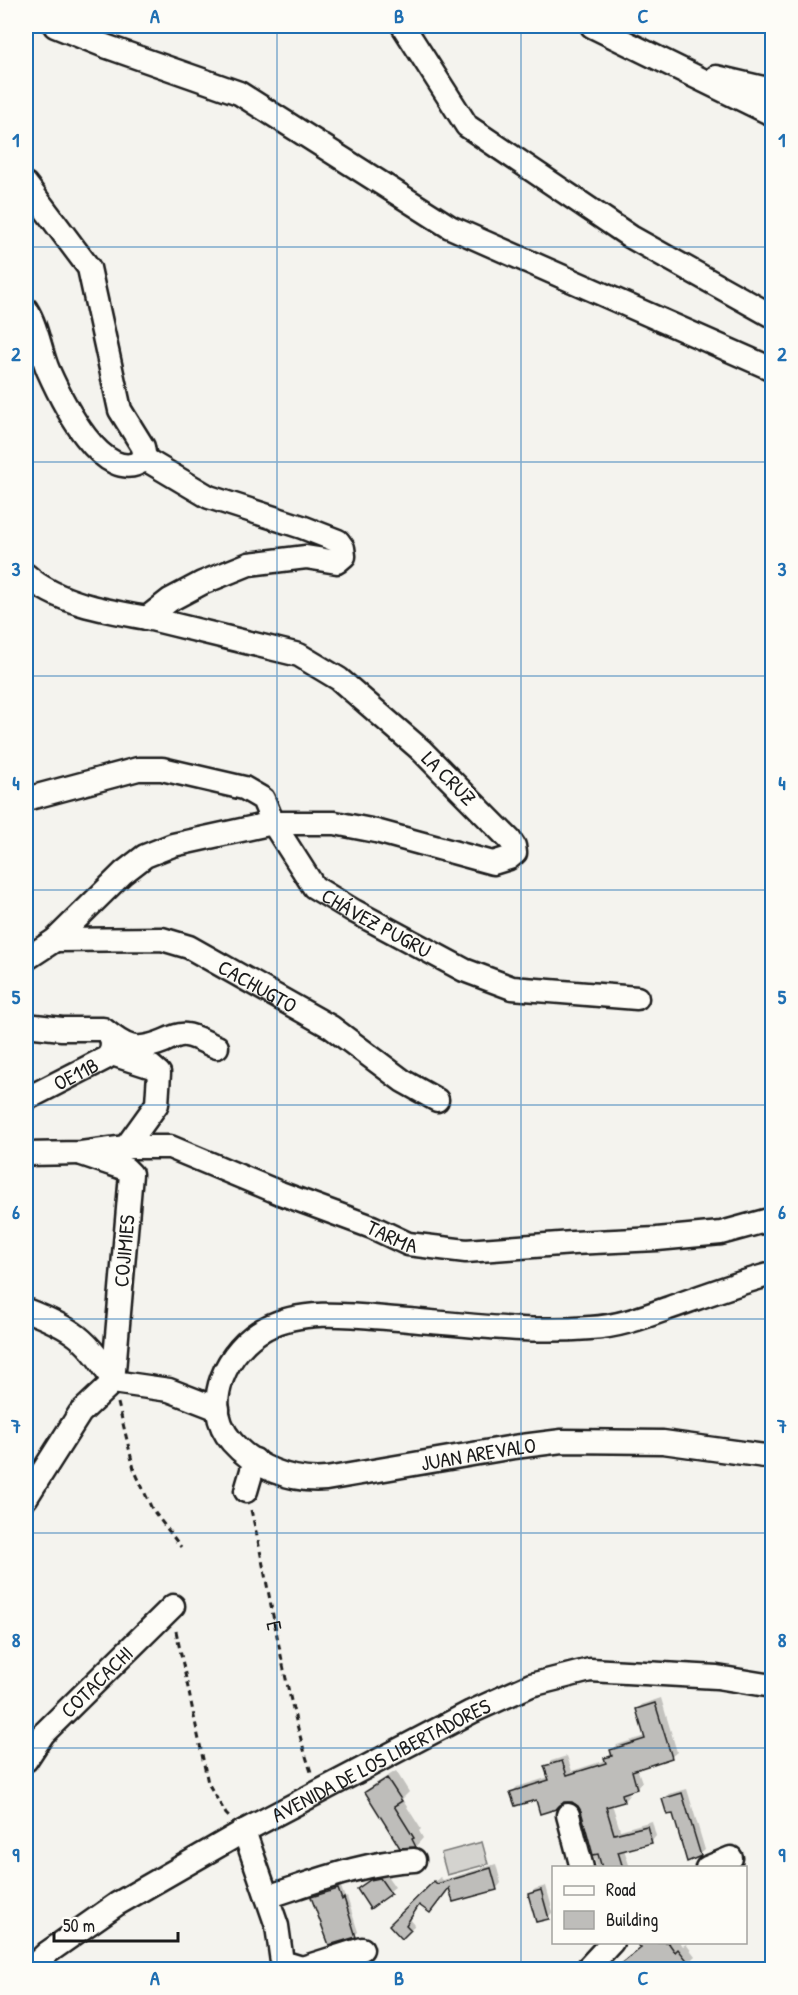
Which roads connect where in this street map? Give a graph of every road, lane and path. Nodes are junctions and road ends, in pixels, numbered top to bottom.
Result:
1 (55, 26) edge
2 (403, 26) edge
3 (592, 26) edge
4 (700, 78) junction
5 (772, 90) edge
6 (772, 114) edge
7 (26, 184) edge
8 (26, 309) edge
9 (772, 316) edge
10 (772, 369) edge
11 (145, 459) junction
12 (26, 575) edge
13 (147, 618) junction
14 (26, 799) edge
15 (273, 823) junction
16 (55, 940) junction
17 (26, 959) edge
18 (637, 998) dead end
19 (26, 1025) edge
20 (111, 1046) junction
21 (218, 1047) dead end
22 (26, 1099) edge
23 (437, 1100) dead end
24 (126, 1147) junction
25 (81, 1153) junction
26 (26, 1154) edge
27 (772, 1220) edge
28 (772, 1274) edge
29 (26, 1310) edge
30 (113, 1382) junction
31 (218, 1409) junction
32 (772, 1457) edge
33 (255, 1460) junction
34 (246, 1491) joint
35 (26, 1498) edge
36 (182, 1547) dead end
37 (173, 1614) joint
38 (772, 1686) edge
39 (26, 1760) edge
40 (318, 1792) junction
41 (568, 1815) dead end
42 (244, 1831) junction
43 (731, 1858) dead end
44 (414, 1860) dead end
45 (581, 1866) edge
46 (711, 1866) edge
47 (267, 1897) junction
48 (607, 1945) edge
49 (362, 1949) dead end
50 (29, 1970) edge
51 (586, 1970) edge

1 - 10 street
2 - 9 street
3 - 4 street
4 - 5 street
4 - 6 street
7 - 11 street
8 - 11 street
11 - 13 street
12 - 13 street
13 - 15 street, LA CRUZ
14 - 15 street, CHÁVEZ PUGRU
15 - 16 street
15 - 18 street, CHÁVEZ PUGRU
16 - 17 street
16 - 23 street, CACHUGTO
19 - 20 street
20 - 21 street
20 - 22 street, OE11B
20 - 24 street
24 - 25 street, TARMA
24 - 27 street, TARMA
25 - 26 street, TARMA
25 - 30 street, COJIMIES
28 - 31 street
29 - 30 street
30 - 31 street
30 - 35 street
30 - 36 path
31 - 33 street, JUAN AREVALO
32 - 33 street, JUAN AREVALO
33 - 34 street
34 - 40 path, E
37 - 39 street, COTACACHI
37 - 42 path
38 - 40 street, AVENIDA DE LOS LIBERTADORES
40 - 42 street, AVENIDA DE LOS LIBERTADORES
41 - 45 street
42 - 47 street
42 - 50 street, AVENIDA DE LOS LIBERTADORES
43 - 46 street
44 - 47 street
47 - 49 street
48 - 51 street

